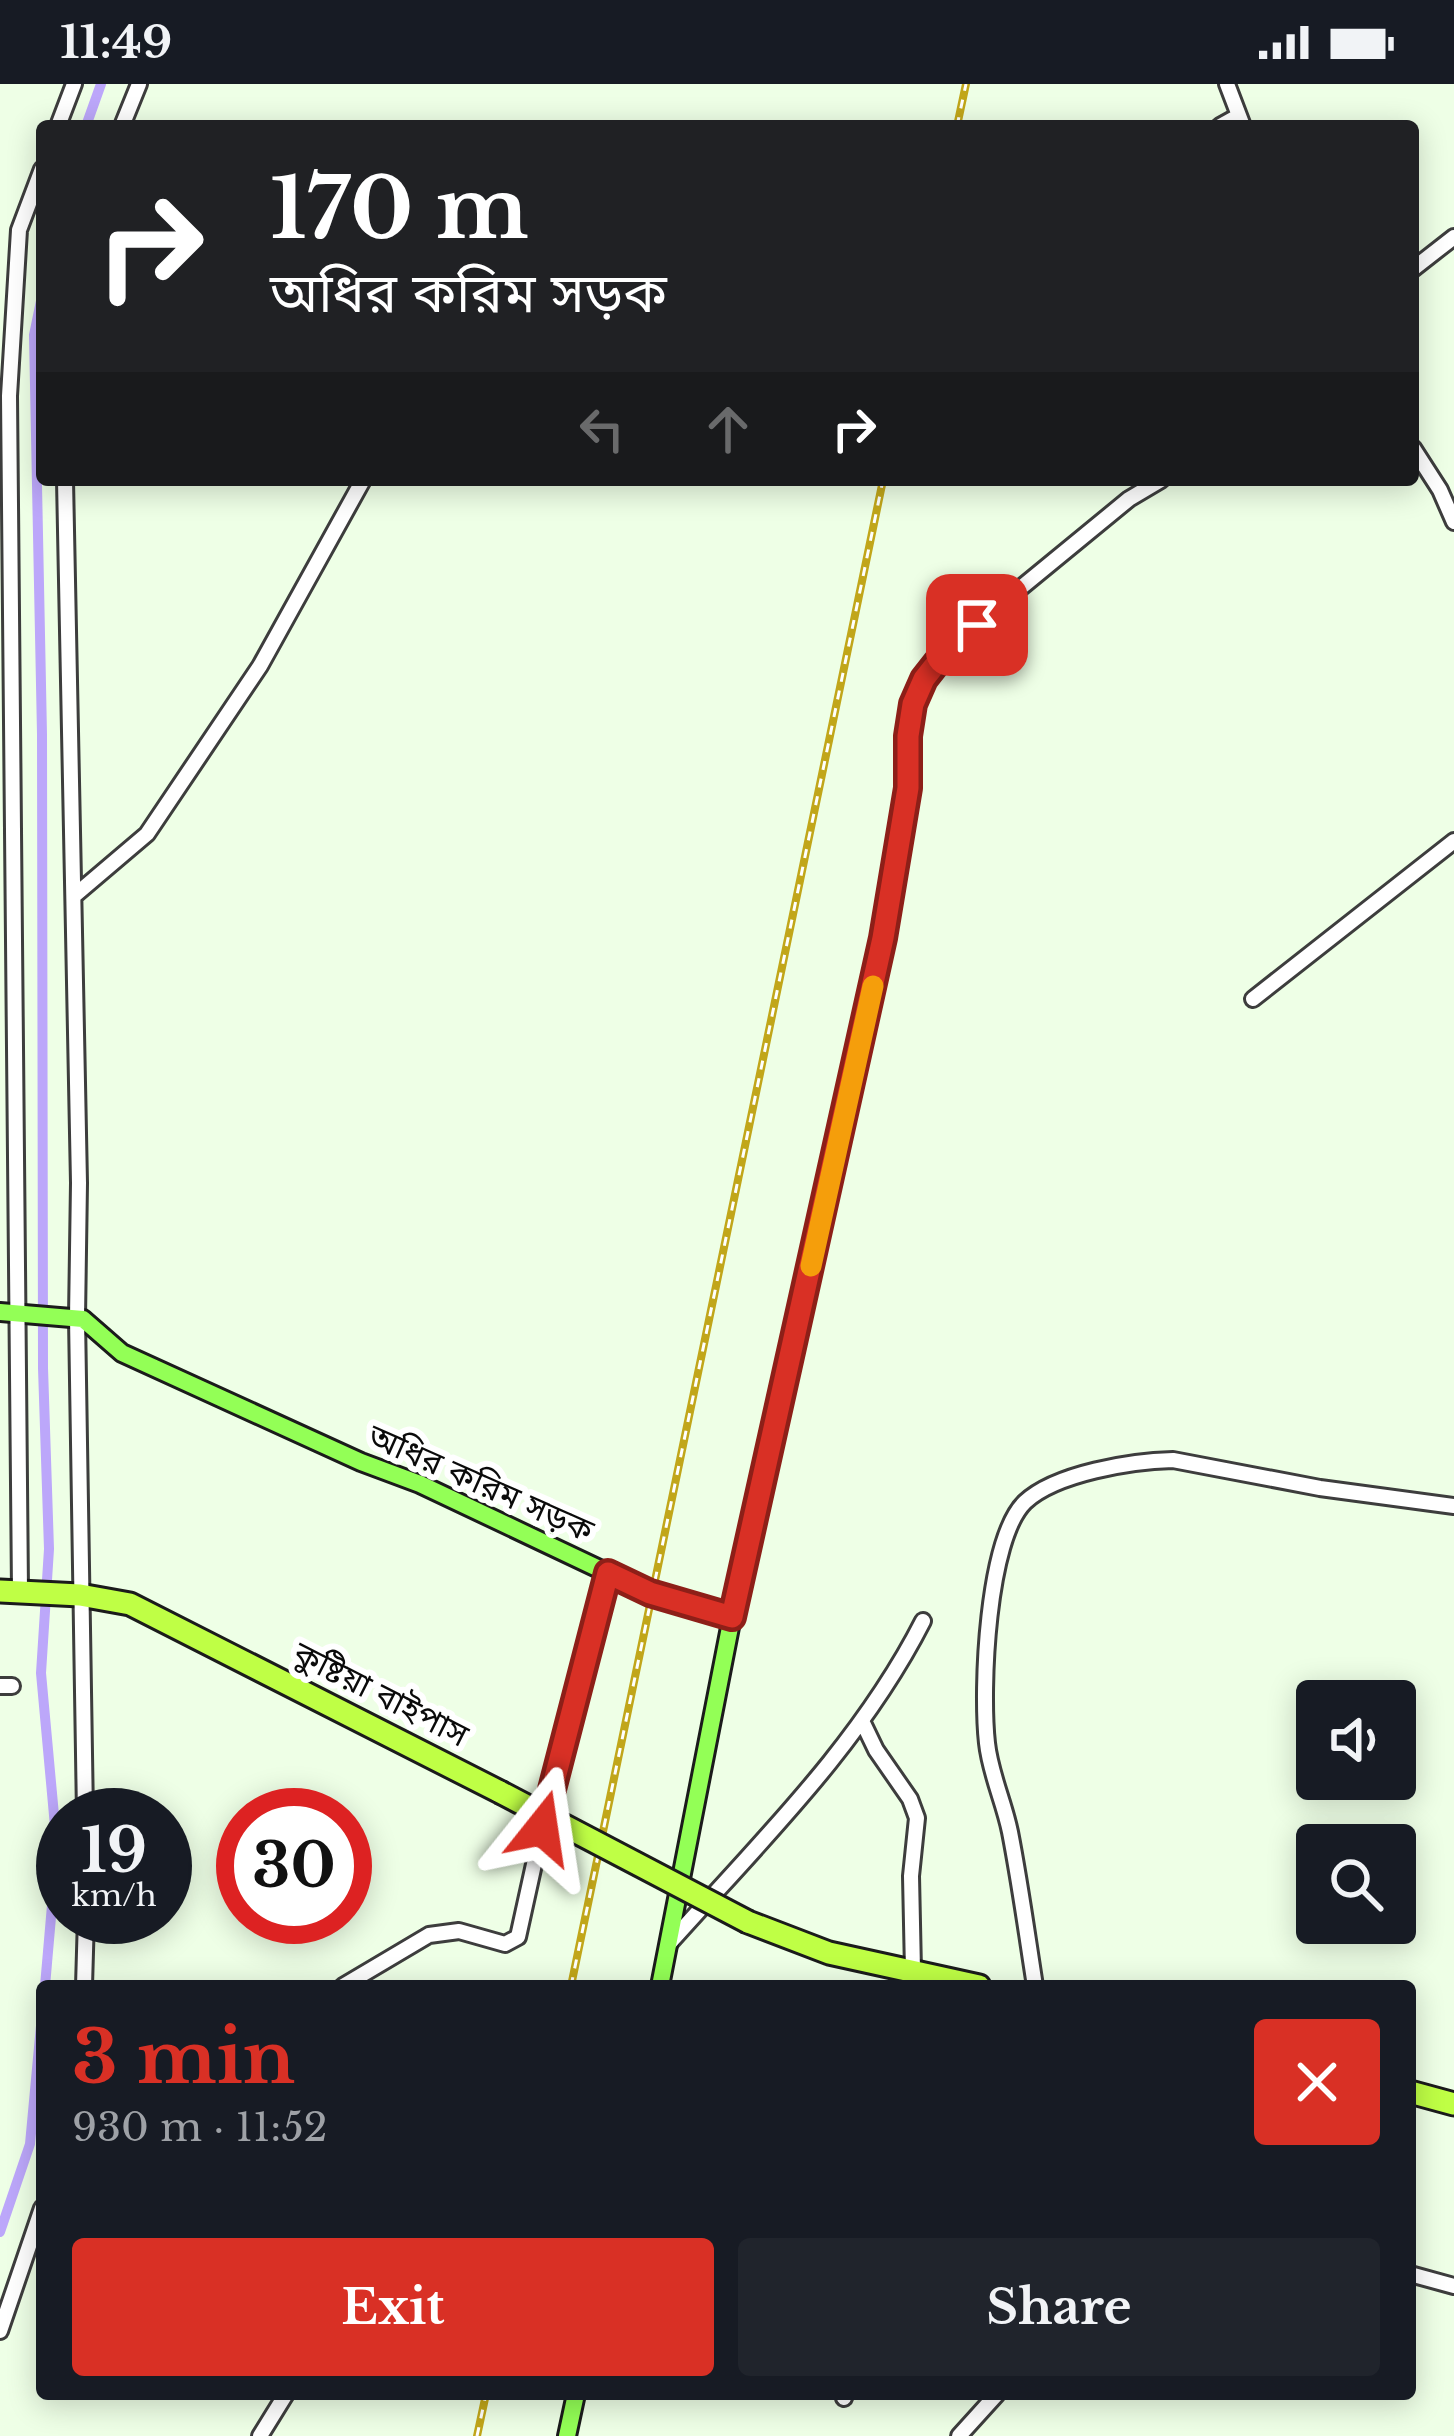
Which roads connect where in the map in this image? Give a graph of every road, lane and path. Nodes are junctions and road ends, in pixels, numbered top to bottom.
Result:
1 (74, 84) edge
2 (139, 84) edge
3 (1227, 84) edge
4 (60, 120) edge
5 (124, 120) edge
6 (1241, 120) edge
7 (36, 185) edge
8 (1454, 237) edge
9 (1419, 264) edge
10 (1419, 457) edge
11 (65, 486) edge
12 (360, 486) edge
13 (1151, 486) edge
14 (1454, 522) edge
15 (1454, 841) edge
16 (74, 896) junction
17 (1253, 999) dead end
18 (9, 1313) edge
19 (74, 1318) junction
20 (1454, 1506) edge
21 (608, 1573) junction
22 (15, 1591) edge
23 (82, 1595) junction
24 (732, 1617) junction
25 (922, 1621) dead end
26 (863, 1723) junction
27 (84, 1788) edge
28 (85, 1944) edge
29 (668, 1945) junction
30 (913, 1971) junction
31 (84, 1980) edge
32 (354, 1980) edge
33 (661, 1980) edge
34 (953, 1980) edge
35 (1034, 1980) edge
36 (1416, 2094) edge
37 (1454, 2104) edge
38 (36, 2226) edge
39 (1416, 2276) edge
40 (1454, 2286) edge
41 (0, 2331) edge
42 (282, 2400) edge
43 (575, 2400) edge
44 (992, 2400) edge
45 (260, 2436) edge
46 (566, 2436) edge
47 (959, 2436) edge

1 - 4 street
2 - 5 street
3 - 6 street
7 - 18 street
8 - 9 street
10 - 14 street
11 - 16 street
12 - 16 street
13 - 24 street
15 - 17 street
16 - 19 street
18 - 19 main road
18 - 22 street
19 - 21 main road, অধির করিম সড়ক
19 - 23 street
20 - 35 street
21 - 24 main road, অধির করিম সড়ক
21 - 32 street
22 - 23 highway, কুষ্টিয়া বাইপাস
23 - 27 street
23 - 30 highway, কুষ্টিয়া বাইপাস, bridge
24 - 29 main road
25 - 26 street
26 - 29 street
26 - 30 street
28 - 31 street
29 - 33 main road
30 - 34 highway, কুষ্টিয়া বাইপাস
36 - 37 highway
38 - 41 street
39 - 40 street
42 - 45 street
43 - 46 main road
44 - 47 street

